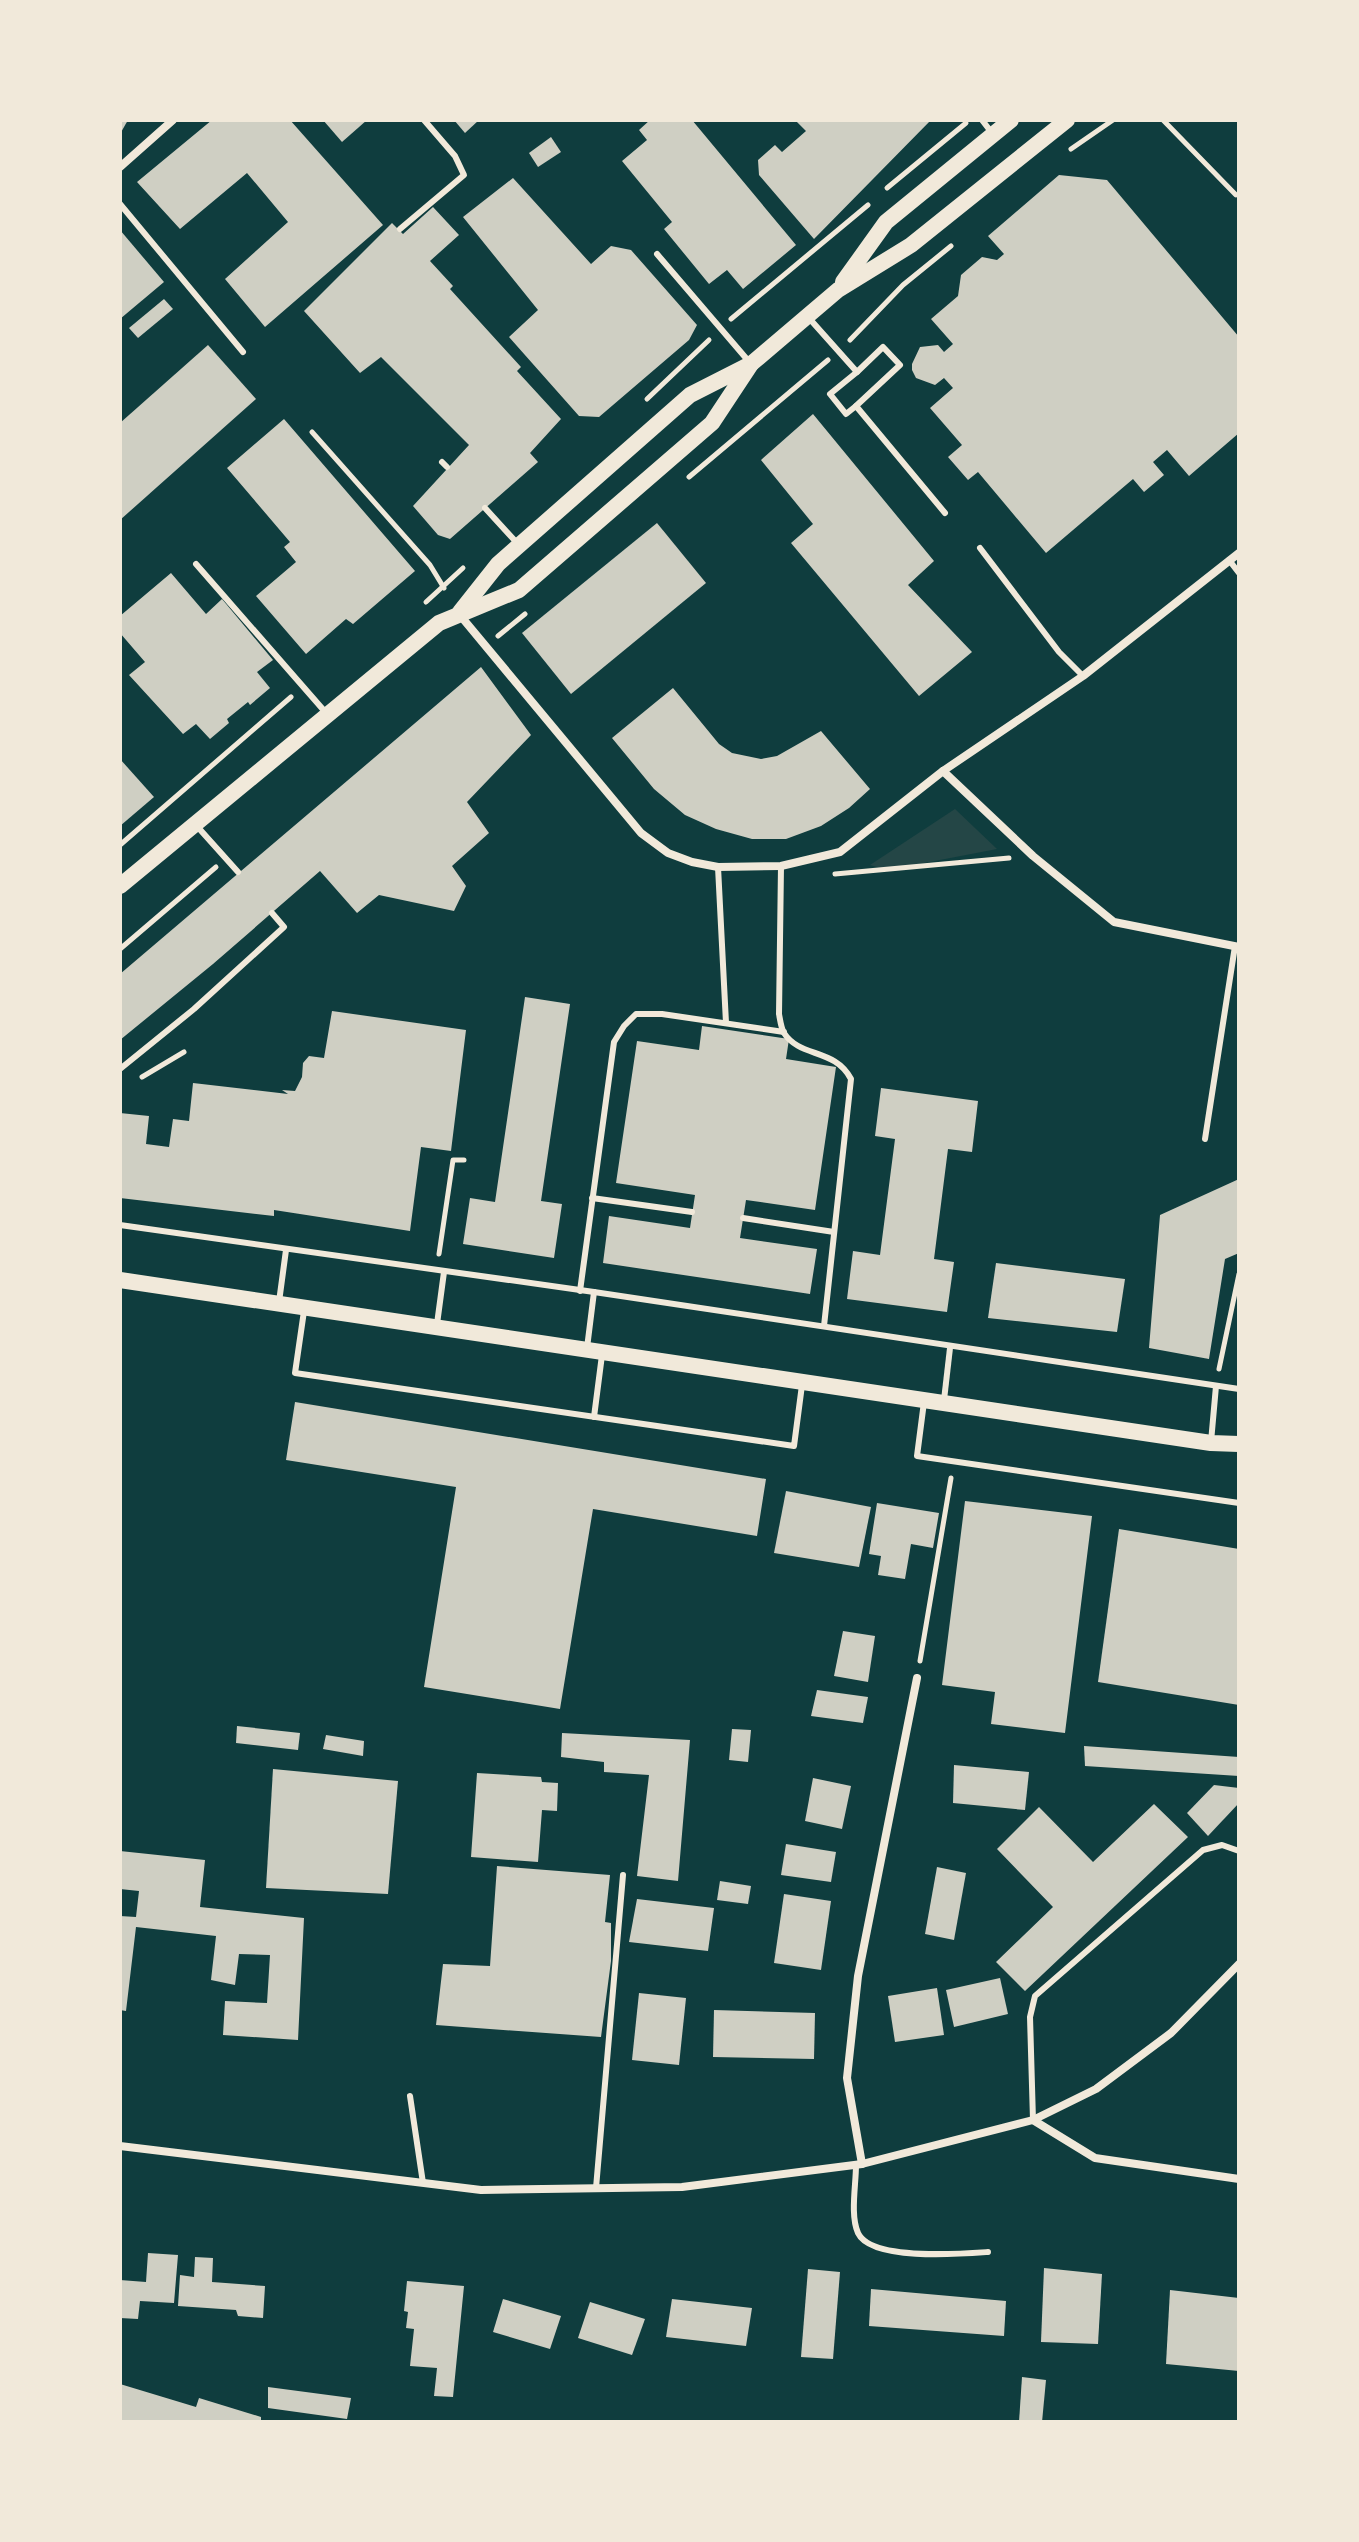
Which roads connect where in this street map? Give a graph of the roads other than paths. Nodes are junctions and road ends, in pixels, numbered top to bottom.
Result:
1 (173, 120) edge
2 (424, 120) edge
3 (982, 120) edge
4 (1011, 120) edge
5 (1067, 120) edge
6 (993, 135) junction
7 (120, 167) edge
8 (120, 204) edge
9 (400, 229) dead end
10 (657, 254) dead end
11 (838, 290) junction
12 (808, 317) junction
13 (243, 352) dead end
14 (751, 364) junction
15 (857, 372) junction
16 (856, 406) junction
17 (485, 508) dead end
18 (945, 513) dead end
19 (519, 545) junction
20 (980, 548) dead end
21 (1239, 553) edge
22 (1229, 560) junction
23 (196, 564) dead end
24 (1239, 573) edge
25 (459, 613) junction
26 (1083, 676) junction
27 (327, 714) junction
28 (943, 771) junction
29 (195, 824) junction
30 (781, 866) junction
31 (718, 867) junction
32 (238, 872) dead end
33 (120, 886) edge
34 (272, 913) dead end
35 (1237, 946) edge
36 (726, 1023) junction
37 (784, 1032) junction
38 (120, 1069) edge
39 (1205, 1139) dead end
40 (592, 1198) junction
41 (692, 1212) dead end
42 (743, 1218) dead end
43 (120, 1225) edge
44 (834, 1232) junction
45 (286, 1250) junction
46 (440, 1272) junction
47 (120, 1280) edge
48 (580, 1291) junction
49 (594, 1292) junction
50 (278, 1303) junction
51 (304, 1307) junction
52 (824, 1326) junction
53 (437, 1327) junction
54 (950, 1348) junction
55 (595, 1350) junction
56 (803, 1381) junction
57 (1216, 1386) junction
58 (1239, 1389) edge
59 (925, 1400) junction
60 (943, 1402) junction
61 (594, 1417) junction
62 (1211, 1443) junction
63 (1239, 1444) edge
64 (1239, 1453) edge
65 (1239, 1503) edge
66 (917, 1678) road end
67 (1239, 1851) edge
68 (623, 1875) dead end
69 (1239, 1964) edge
70 (598, 2079) dead end
71 (604, 2088) junction
72 (410, 2096) dead end
73 (1033, 2120) junction
74 (120, 2146) edge
75 (859, 2165) junction
76 (1239, 2179) edge
77 (423, 2183) junction
78 (596, 2188) junction
79 (988, 2252) dead end

1 - 7 street
2 - 9 lane
3 - 6 lane
4 - 6 main road
5 - 11 main road
6 - 11 main road
8 - 13 lane
10 - 14 lane
11 - 12 main road
12 - 14 main road
12 - 15 lane
14 - 19 main road
14 - 25 main road
15 - 16 lane
15 - 16 lane
16 - 18 lane
17 - 19 lane
19 - 25 main road
20 - 26 lane
21 - 22 street
22 - 24 lane
22 - 26 street
23 - 27 lane
25 - 27 main road
25 - 31 street
26 - 28 street
27 - 29 main road
28 - 30 street
28 - 35 street
29 - 32 lane
29 - 33 main road
30 - 31 street
30 - 37 lane
31 - 36 lane
34 - 38 lane
35 - 39 lane
36 - 37 lane
36 - 40 lane
37 - 44 lane
40 - 41 lane
40 - 48 lane
42 - 44 lane
43 - 45 lane
44 - 52 lane
45 - 46 lane
45 - 50 lane
46 - 48 lane
46 - 53 lane
47 - 50 main road
48 - 49 lane
49 - 52 lane
49 - 55 lane
50 - 51 main road
51 - 53 main road
51 - 61 lane
52 - 54 lane
53 - 55 main road
54 - 57 lane
54 - 60 lane
55 - 56 main road
55 - 61 lane
56 - 59 main road
56 - 61 lane
57 - 58 lane
57 - 62 lane
59 - 60 main road
59 - 65 lane
60 - 62 main road
62 - 63 main road
62 - 64 main road
66 - 75 street
67 - 73 lane
68 - 71 lane
69 - 73 street
70 - 71 lane
71 - 78 lane
72 - 77 lane
73 - 75 street
73 - 76 street
74 - 77 street
75 - 78 street
75 - 79 lane
77 - 78 street

